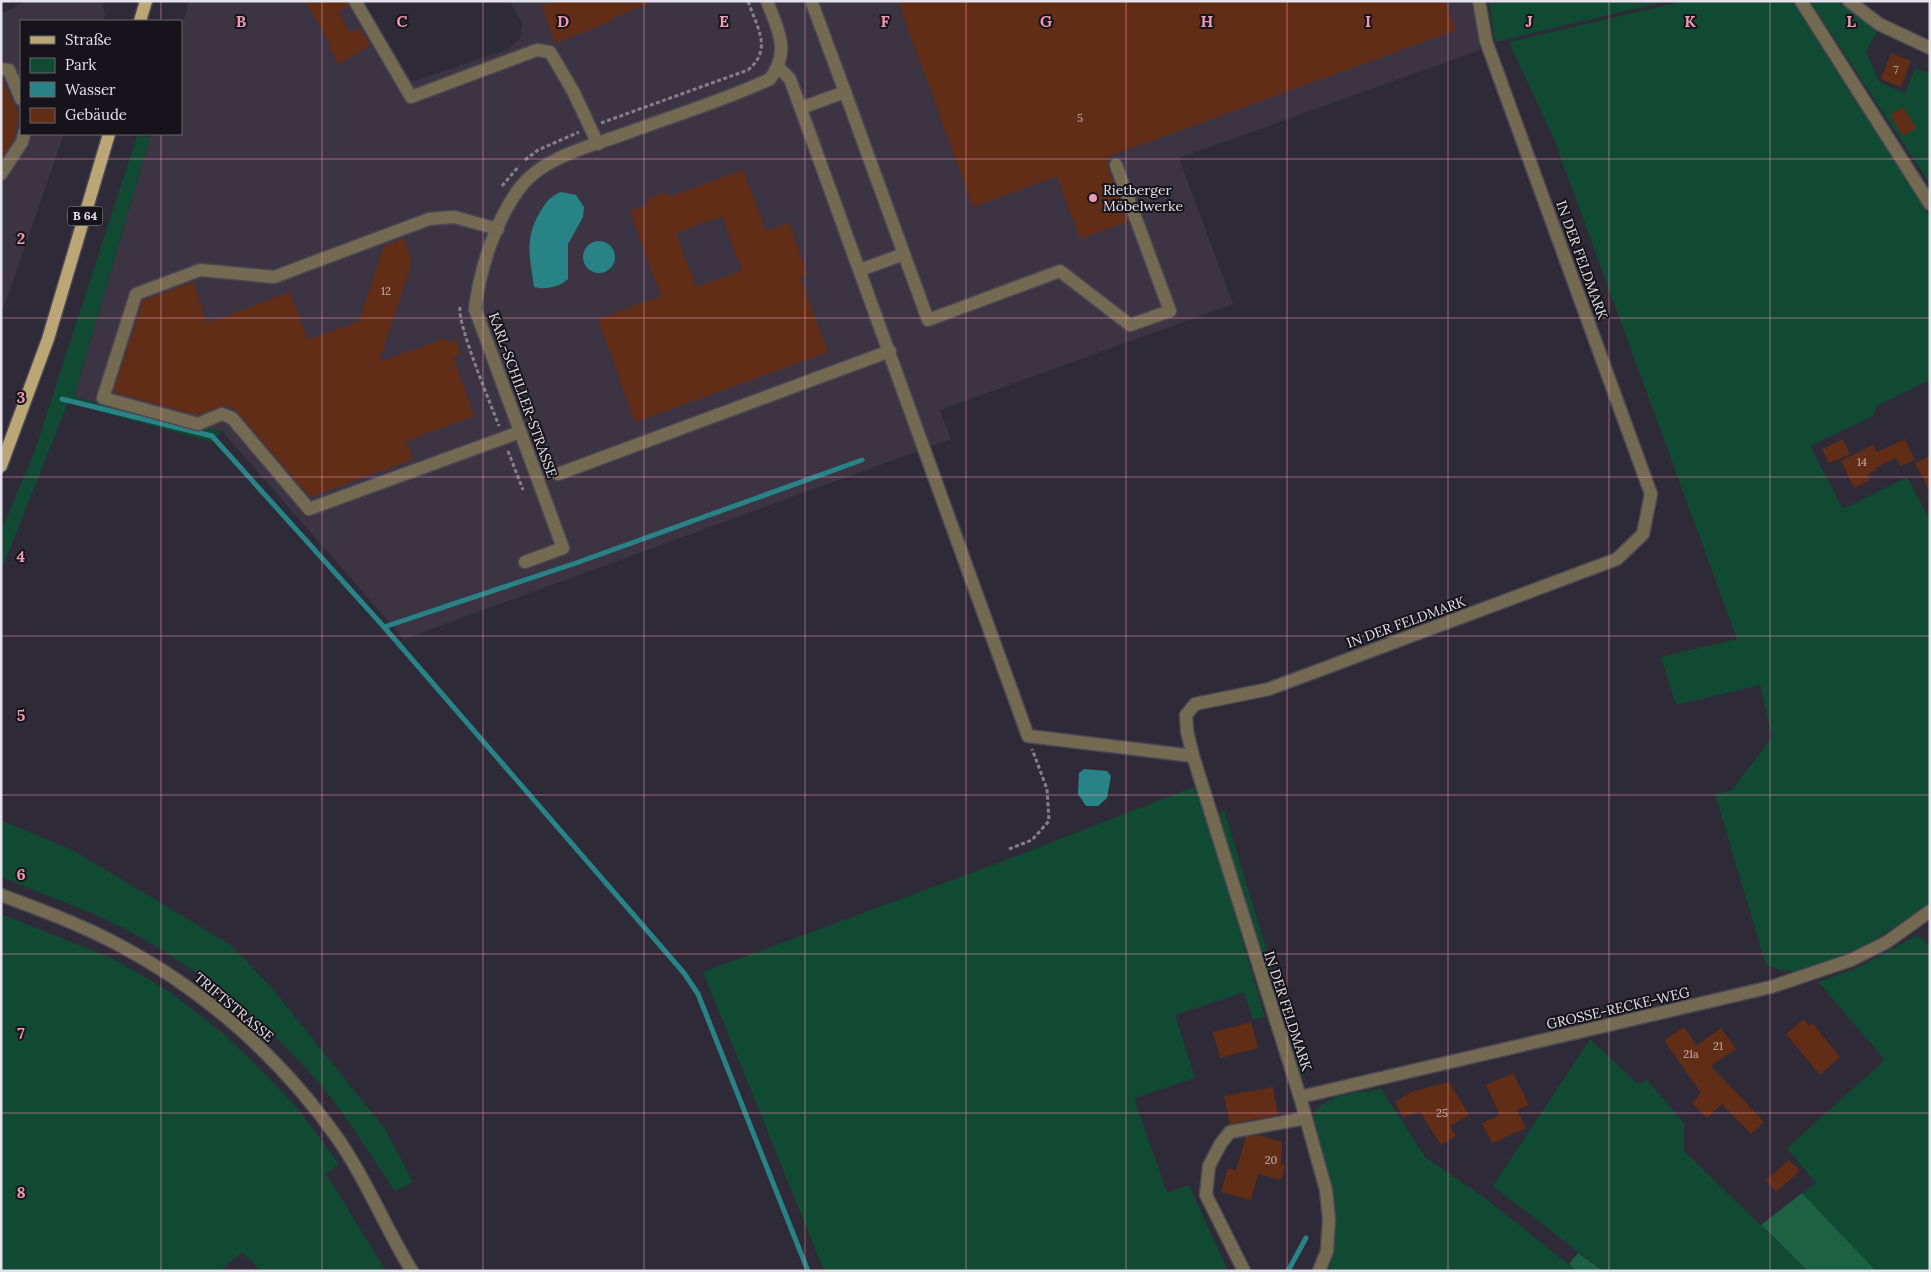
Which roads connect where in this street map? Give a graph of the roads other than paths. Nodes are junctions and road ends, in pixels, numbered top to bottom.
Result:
1 (146, 1) edge
2 (355, 1) edge
3 (767, 1) edge
4 (1479, 1) edge
5 (1801, 1) edge
6 (1849, 1) edge
7 (812, 2) dead end
8 (140, 20) edge
9 (1930, 48) edge
10 (778, 68) junction
11 (1, 69) edge
12 (845, 92) junction
13 (20, 97) edge
14 (801, 108) junction
15 (24, 135) edge
16 (109, 135) edge
17 (598, 144) junction
18 (1116, 165) dead end
19 (1, 174) edge
20 (1930, 204) edge
21 (498, 229) junction
22 (904, 254) junction
23 (860, 270) junction
24 (890, 351) junction
25 (520, 432) junction
26 (1, 466) edge
27 (558, 474) dead end
28 (525, 562) dead end
29 (1193, 756) junction
30 (1, 895) edge
31 (1930, 911) edge
32 (1300, 1097) junction
33 (1306, 1118) junction
34 (412, 1271) edge
35 (1244, 1271) edge
36 (1319, 1271) edge

1 - 8 main road
2 - 17 street
3 - 10 street
4 - 29 street, IN DER FELDMARK
5 - 20 street
6 - 9 street
7 - 12 street
10 - 14 street
10 - 17 street, KARL-SCHILLER-STRASSE
11 - 13 street
12 - 14 street
12 - 22 street
14 - 23 street
15 - 19 street
16 - 26 main road, B 64
17 - 21 street, KARL-SCHILLER-STRASSE
18 - 22 street
21 - 25 street, KARL-SCHILLER-STRASSE
21 - 25 street
22 - 23 street
23 - 24 street
24 - 27 street
24 - 29 street
25 - 28 street, KARL-SCHILLER-STRASSE
29 - 32 street, IN DER FELDMARK
30 - 34 street, TRIFTSTRASSE
31 - 32 street, GROSSE-RECKE-WEG
32 - 33 street, IN DER FELDMARK
33 - 35 street
33 - 36 street, IN DER FELDMARK

